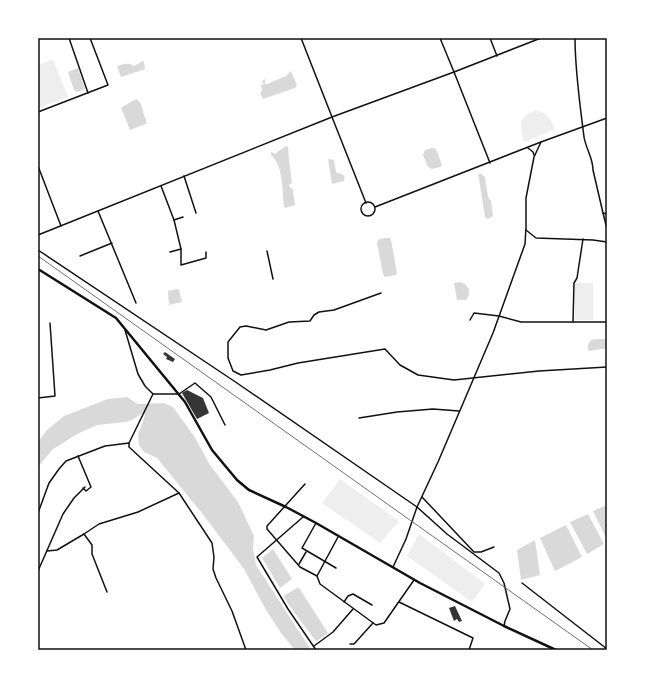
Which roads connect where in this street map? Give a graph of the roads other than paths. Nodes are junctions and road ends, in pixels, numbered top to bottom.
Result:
1 (68, 38) edge
2 (90, 38) edge
3 (301, 38) edge
4 (440, 38) edge
5 (490, 38) edge
6 (541, 38) edge
7 (575, 38) edge
8 (497, 56) junction
9 (454, 72) junction
10 (88, 93) junction
11 (38, 112) edge
12 (332, 117) junction
13 (607, 118) edge
14 (584, 127) junction
15 (541, 142) junction
16 (528, 147) junction
17 (534, 157) junction
18 (490, 163) junction
19 (38, 166) edge
20 (184, 176) junction
21 (160, 185) junction
22 (366, 202) junction
23 (375, 207) junction
24 (98, 211) junction
25 (196, 213) dead end
26 (603, 213) junction
27 (607, 214) edge
28 (183, 217) dead end
29 (174, 220) junction
30 (61, 226) junction
31 (607, 229) edge
32 (526, 230) junction
33 (38, 235) edge
34 (583, 239) junction
35 (607, 242) edge
36 (112, 243) junction
37 (181, 249) junction
38 (38, 250) edge
39 (267, 251) dead end
40 (170, 252) dead end
41 (206, 252) dead end
42 (80, 256) dead end
43 (38, 269) edge
44 (273, 279) dead end
45 (381, 293) dead end
46 (136, 303) dead end
47 (499, 316) junction
48 (470, 320) dead end
49 (572, 322) junction
50 (607, 322) edge
51 (50, 323) dead end
52 (124, 326) junction
53 (607, 367) edge
54 (474, 377) junction
55 (153, 394) junction
56 (179, 394) junction
57 (38, 398) edge
58 (459, 411) junction
59 (359, 418) dead end
60 (225, 425) dead end
61 (129, 443) junction
62 (78, 456) junction
63 (305, 484) dead end
64 (179, 493) junction
65 (422, 497) junction
66 (285, 507) junction
67 (417, 507) junction
68 (38, 513) edge
69 (303, 517) junction
70 (316, 523) junction
71 (84, 534) junction
72 (339, 536) junction
73 (276, 540) junction
74 (494, 547) dead end
75 (47, 551) junction
76 (306, 551) junction
77 (325, 562) junction
78 (299, 564) junction
79 (393, 567) junction
80 (336, 568) dead end
81 (38, 571) edge
82 (317, 576) junction
83 (414, 579) junction
84 (522, 583) dead end
85 (107, 592) dead end
86 (344, 602) junction
87 (399, 602) junction
88 (372, 605) dead end
89 (353, 609) junction
90 (373, 623) junction
91 (504, 626) junction
92 (350, 644) dead end
93 (313, 646) junction
94 (607, 649) edge
95 (246, 650) edge
96 (316, 650) edge
97 (469, 650) edge
98 (556, 650) edge

1 - 10 street
2 - 10 street
3 - 12 street
4 - 9 street
5 - 8 street
6 - 8 street
7 - 14 street
8 - 9 street
9 - 12 street
9 - 18 street
10 - 11 street
12 - 20 street
12 - 22 street
13 - 14 street
14 - 15 street
14 - 26 street
15 - 16 street
15 - 17 street
16 - 17 street
16 - 18 street
17 - 32 street
18 - 23 street
19 - 30 street
20 - 21 street
20 - 25 street
21 - 24 street
21 - 29 street
22 - 23 street
22 - 23 street
24 - 30 street
24 - 36 street
26 - 27 street
26 - 31 street
28 - 29 street
29 - 37 street
30 - 33 street
32 - 34 street
32 - 47 street
34 - 35 street
34 - 49 street
36 - 42 street
36 - 46 street
37 - 40 street
37 - 41 street
38 - 67 street
39 - 44 street
43 - 52 highway
45 - 54 street
47 - 48 street
47 - 49 street
47 - 54 street
49 - 50 street
51 - 57 street
52 - 55 street
52 - 56 highway
53 - 54 street
54 - 58 street
55 - 56 street
55 - 61 street
56 - 60 street
56 - 66 highway
58 - 59 street
58 - 65 street
61 - 62 street
61 - 64 street
62 - 68 street
62 - 75 street
63 - 66 street
64 - 71 street
64 - 95 street
65 - 67 street
65 - 74 street
66 - 69 highway
66 - 73 street
67 - 79 street
67 - 91 street
69 - 70 highway
69 - 73 street
70 - 72 highway
70 - 76 street
71 - 75 street
71 - 85 street
72 - 77 street
72 - 79 highway
73 - 78 street
73 - 93 street
75 - 81 street
76 - 77 street
76 - 78 street
77 - 80 street
77 - 82 street
78 - 82 street
79 - 83 highway
82 - 86 street
83 - 87 street
83 - 91 highway
84 - 94 street
86 - 88 street
86 - 89 street
87 - 90 street
87 - 97 street
89 - 90 street
89 - 93 street
90 - 92 street
91 - 98 highway
93 - 96 street

